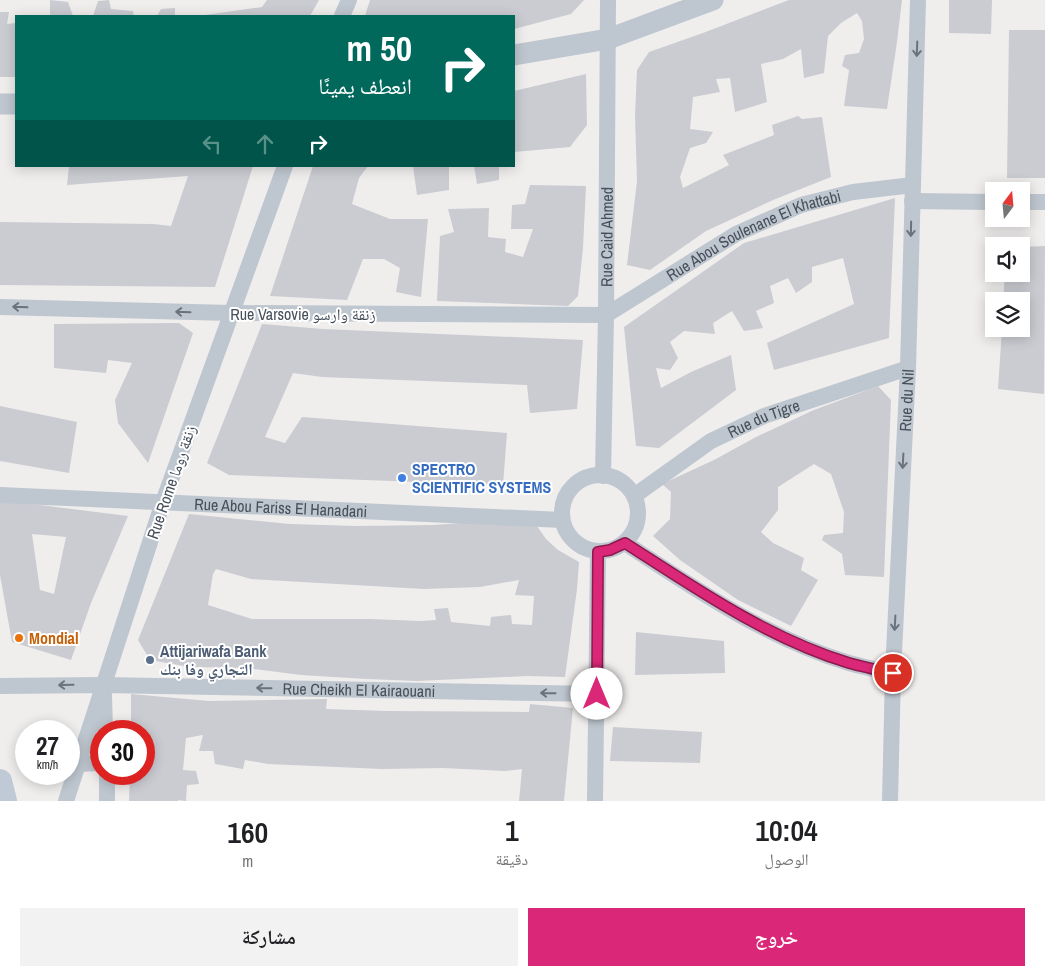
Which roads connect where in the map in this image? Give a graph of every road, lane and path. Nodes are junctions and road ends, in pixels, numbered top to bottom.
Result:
1 (349, 0) edge
2 (608, 0) edge
3 (713, 0) edge
4 (918, 0) edge
5 (342, 15) edge
6 (608, 38) junction
7 (515, 55) edge
8 (0, 104) edge
9 (15, 104) edge
10 (285, 167) edge
11 (912, 193) junction
12 (985, 201) edge
13 (1030, 202) edge
14 (1045, 202) edge
15 (0, 306) edge
16 (231, 314) junction
17 (606, 315) junction
18 (908, 368) junction
19 (602, 476) junction
20 (0, 495) edge
21 (634, 496) junction
22 (163, 502) junction
23 (562, 520) junction
24 (625, 543) junction
25 (598, 552) junction
26 (893, 673) junction
27 (103, 685) junction
28 (0, 686) edge
29 (597, 694) junction
30 (105, 720) edge
31 (80, 755) edge
32 (0, 781) edge
33 (71, 785) edge
34 (107, 785) edge
35 (5, 801) edge
36 (66, 801) edge
37 (107, 801) edge
38 (595, 801) edge
39 (890, 801) edge

1 - 5 street
2 - 6 street, Rue Caid Ahmed
3 - 6 street
4 -> 11 street, Rue du Nil
6 - 7 street
6 - 17 street, Rue Caid Ahmed
8 - 9 street
10 - 16 street, Rue Rome زنقة روما
11 - 12 street, Rue Abou Soulenane El Khattabi
11 - 17 street, Rue Abou Soulenane El Khattabi
11 -> 18 street, Rue du Nil
13 - 14 street
16 -> 15 street, Rue Varsovie زنقة وارسو
16 - 17 street, Rue Varsovie زنقة وارسو
16 - 22 street, Rue Rome زنقة روما
17 - 19 street, Rue Caid Ahmed
18 - 21 street, Rue du Tigre
18 -> 26 street, Rue du Nil
19 - 21 street
19 - 23 street
20 - 22 street, Rue Abou Fariss El Hanadani
21 - 24 street
22 - 23 street, Rue Abou Fariss El Hanadani
22 - 27 street, Rue Rome زنقة روما
23 - 25 street
24 - 25 street
24 - 26 street
25 - 29 street
26 - 39 street, Rue du Nil
27 -> 28 street, Rue Cheikh El Kairaouani
29 -> 27 street, Rue Cheikh El Kairaouani
27 - 30 street
27 - 31 street, Rue Rome زنقة روما
29 - 38 street
32 - 35 main road
33 - 36 street, Rue Rome زنقة روما
34 - 37 street

